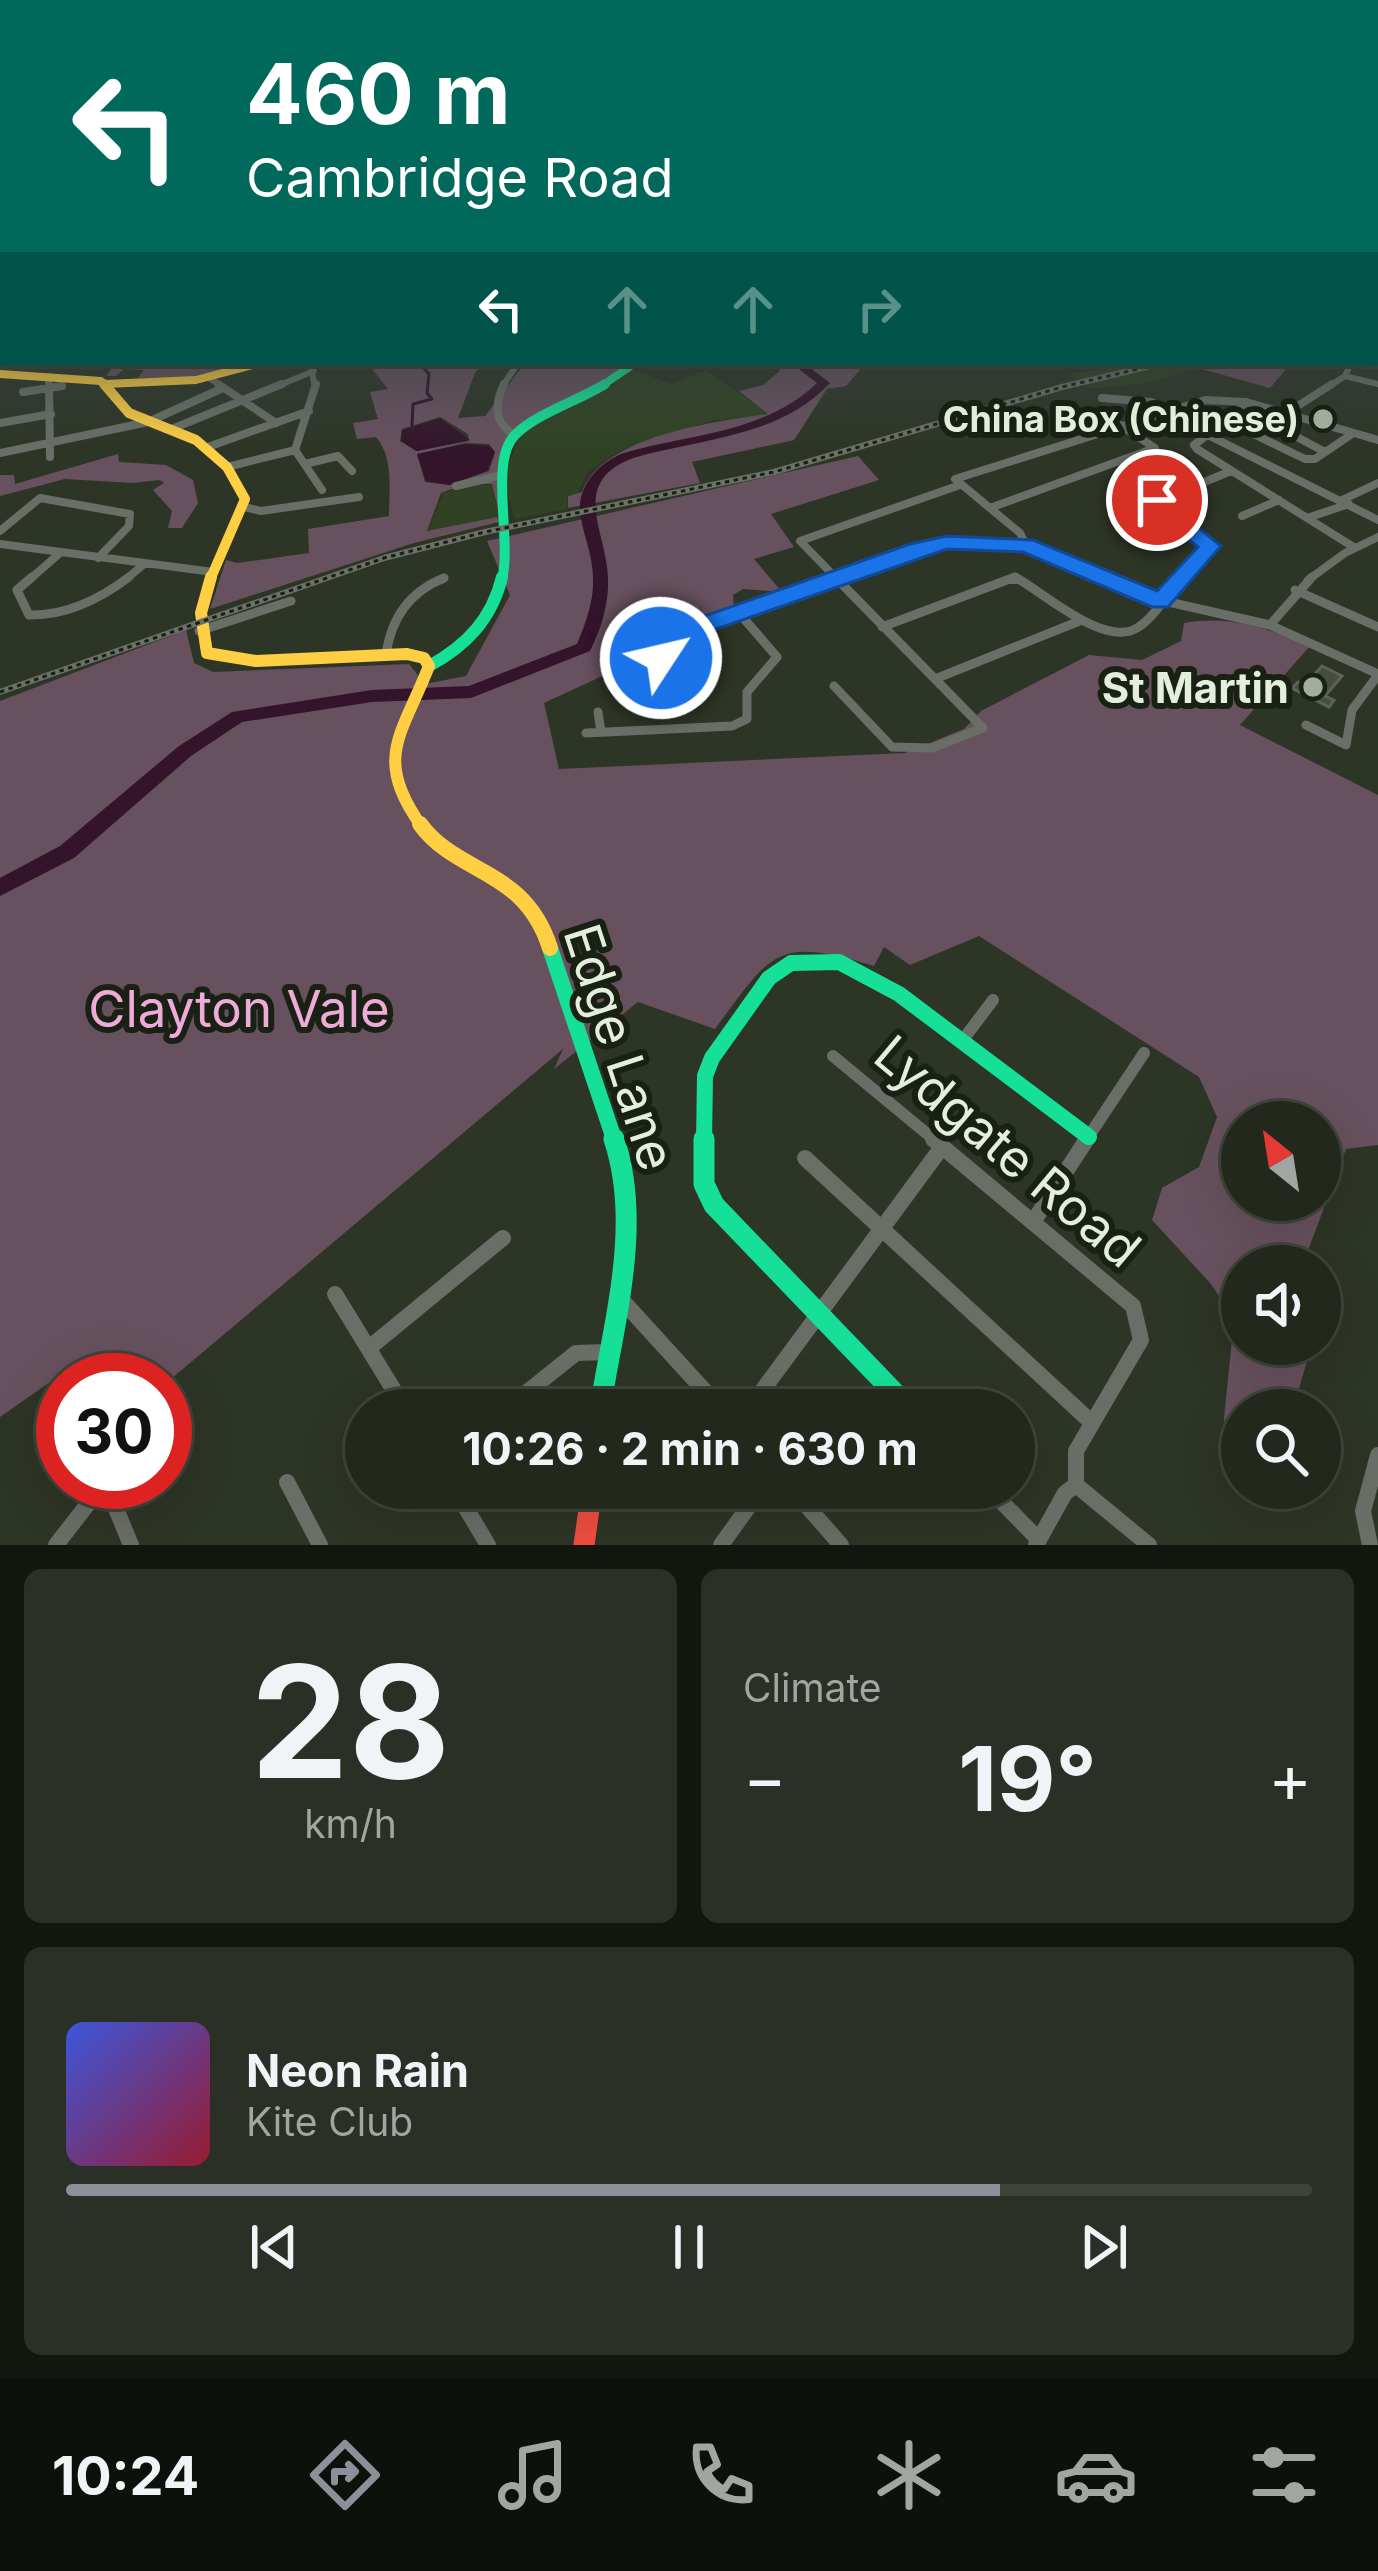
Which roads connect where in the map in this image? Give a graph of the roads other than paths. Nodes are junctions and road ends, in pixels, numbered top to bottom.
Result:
1 (250, 366) edge
2 (515, 366) edge
3 (631, 366) edge
4 (1350, 366) edge
5 (312, 367) edge
6 (0, 374) edge
7 (1345, 376) junction
8 (209, 378) junction
9 (54, 383) junction
10 (1378, 384) edge
11 (110, 388) junction
12 (223, 388) junction
13 (23, 392) dead end
14 (1102, 398) dead end
15 (243, 400) junction
16 (1246, 401) junction
17 (309, 411) junction
18 (1166, 411) junction
19 (51, 413) junction
20 (1283, 413) junction
21 (148, 422) junction
22 (0, 423) edge
23 (276, 423) junction
24 (1120, 425) junction
25 (173, 428) junction
26 (1352, 434) junction
27 (514, 435) junction
28 (1207, 435) junction
29 (1378, 440) edge
30 (51, 442) junction
31 (205, 448) junction
32 (296, 449) junction
33 (1325, 452) junction
34 (0, 453) edge
35 (50, 457) dead end
36 (305, 464) junction
37 (227, 467) junction
38 (352, 471) dead end
39 (1232, 471) junction
40 (498, 476) junction
41 (959, 481) junction
42 (1378, 483) edge
43 (456, 486) dead end
44 (322, 490) dead end
45 (359, 497) dead end
46 (1279, 500) junction
47 (1346, 502) junction
48 (244, 506) junction
49 (990, 508) junction
50 (1165, 511) junction
51 (1242, 516) dead end
52 (1307, 518) junction
53 (1378, 520) edge
54 (1126, 527) dead end
55 (0, 532) edge
56 (1378, 538) edge
57 (0, 544) edge
58 (1026, 545) junction
59 (1355, 548) junction
60 (61, 553) junction
61 (98, 558) junction
62 (143, 566) junction
63 (213, 572) junction
64 (444, 578) dead end
65 (834, 578) junction
66 (17, 590) junction
67 (1295, 590) junction
68 (0, 596) edge
69 (291, 601) dead end
70 (1160, 602) junction
71 (739, 613) junction
72 (1082, 620) junction
73 (1270, 625) junction
74 (882, 626) junction
75 (1378, 627) edge
76 (200, 631) junction
77 (386, 655) junction
78 (429, 666) junction
79 (1378, 674) edge
80 (663, 677) dead end
81 (935, 679) junction
82 (834, 686) dead end
83 (700, 690) dead end
84 (649, 701) dead end
85 (598, 712) dead end
86 (1306, 724) dead end
87 (601, 732) junction
88 (586, 733) dead end
89 (993, 1000) dead end
90 (962, 1041) junction
91 (1144, 1054) dead end
92 (833, 1056) dead end
93 (1089, 1137) junction
94 (942, 1147) junction
95 (805, 1158) dead end
96 (1034, 1222) junction
97 (880, 1230) junction
98 (503, 1238) dead end
99 (335, 1294) dead end
100 (617, 1294) junction
101 (818, 1315) junction
102 (369, 1348) junction
103 (608, 1352) junction
104 (393, 1389) edge
105 (531, 1389) edge
106 (603, 1389) edge
107 (703, 1389) edge
108 (763, 1389) edge
109 (890, 1389) edge
110 (1090, 1421) junction
111 (1378, 1455) edge
112 (287, 1482) dead end
113 (1076, 1485) junction
114 (84, 1509) edge
115 (116, 1509) edge
116 (467, 1509) edge
117 (589, 1509) edge
118 (747, 1509) edge
119 (809, 1509) edge
120 (1007, 1509) edge
121 (1037, 1542) edge
122 (56, 1545) edge
123 (130, 1545) edge
124 (320, 1545) edge
125 (488, 1545) edge
126 (584, 1545) edge
127 (722, 1545) edge
128 (841, 1545) edge
129 (1149, 1545) edge
130 (1370, 1545) edge

1 - 8 street
2 - 27 street
3 - 27 street
4 - 7 street
5 - 15 street
5 - 17 street
6 - 9 street
7 - 10 street
7 - 20 street
8 - 11 street
8 - 12 street
9 - 11 street
9 - 13 street
9 - 19 street
11 - 21 street
12 - 15 street
12 - 21 street
14 - 18 street
15 - 23 street
15 - 25 street
16 - 18 street
16 - 20 street
16 - 33 street
17 - 23 street
17 - 32 street
18 - 24 street
18 - 28 street
19 - 22 street
19 - 30 street
20 - 26 street
20 - 33 street
21 - 25 street
21 - 30 street
23 - 31 street
24 - 41 street
24 - 49 street
25 - 31 street
26 - 29 street
26 - 33 street
27 - 40 street
28 - 39 street
28 - 47 street
30 - 34 street
30 - 35 street
31 - 37 street
32 - 36 street
32 - 37 street
36 - 38 street
36 - 44 street
37 - 48 street
39 - 46 street
39 - 50 street
40 - 43 street
40 - 78 street
41 - 49 street
41 - 65 street
42 - 47 street
45 - 48 street
46 - 51 street
46 - 52 street
47 - 52 street
47 - 53 street
48 - 63 street
49 - 58 street
50 - 54 street
50 - 70 street
52 - 59 street
55 - 61 street
56 - 59 street
57 - 60 street
58 - 65 street
58 - 70 street
59 - 67 street
60 - 61 street
60 - 66 street
61 - 62 street
62 - 63 street
62 - 66 street
63 - 76 street
64 - 77 street
65 - 71 street
65 - 74 street
66 - 68 street
67 - 73 street
67 - 75 street
69 - 76 street
70 - 72 street
70 - 73 street
71 - 80 street
71 - 87 street
72 - 74 street
72 - 81 street
73 - 79 street
74 - 81 street
76 - 77 street
77 - 78 street
78 - 100 street, Edge Lane
79 - 86 street
81 - 82 street
83 - 84 street
85 - 87 street
87 - 88 street
89 - 90 street
90 - 93 street
90 - 101 street
91 - 93 street
92 - 94 street, Lydgate Road
93 - 96 street
94 - 96 street, Lydgate Road
94 - 97 street
95 - 97 street
96 - 110 street, Lydgate Road
97 - 101 street
97 - 110 street
98 - 102 street
99 - 102 street
100 - 103 street, Edge Lane
100 - 107 street
101 - 108 street
101 - 109 street
102 - 104 street
103 - 105 street
103 - 106 street, Edge Lane
110 - 113 street
111 - 130 street
112 - 124 street
113 - 121 street
113 - 129 street
114 - 122 street
115 - 123 street
116 - 125 street
117 - 126 street
118 - 127 street
119 - 128 street
120 - 121 street

